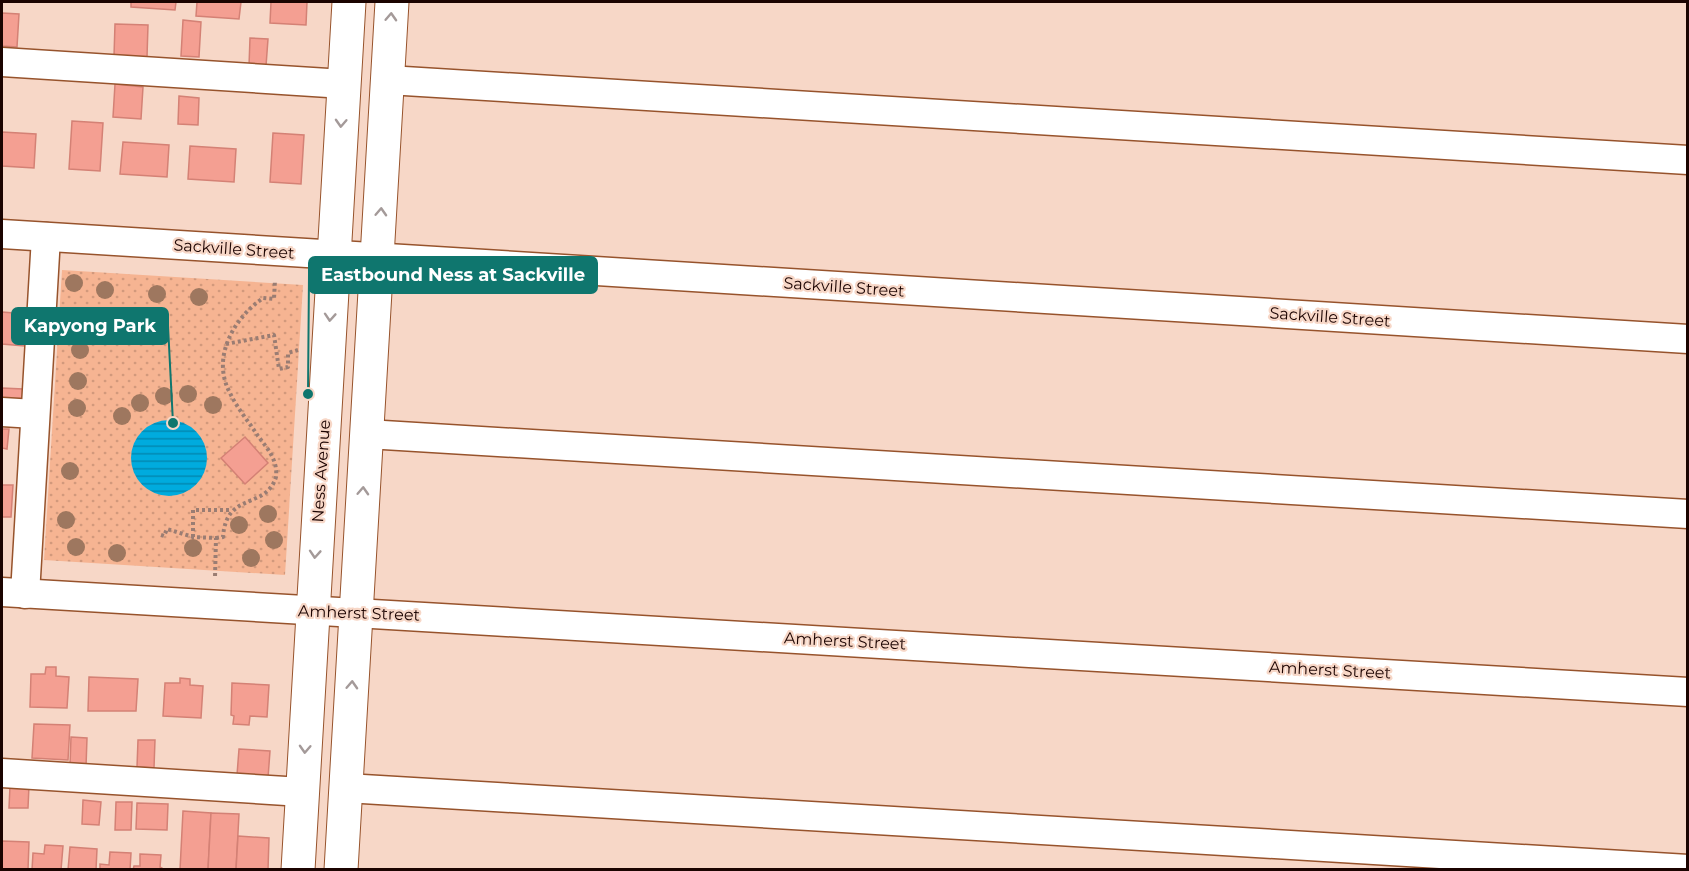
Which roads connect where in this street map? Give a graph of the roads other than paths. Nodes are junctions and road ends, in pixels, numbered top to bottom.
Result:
1 (349, 2) edge
2 (392, 2) edge
3 (2, 62) edge
4 (388, 80) junction
5 (344, 84) junction
6 (1688, 160) edge
7 (2, 234) edge
8 (46, 237) junction
9 (334, 255) junction
10 (378, 259) junction
11 (1688, 339) edge
12 (2, 412) edge
13 (35, 414) junction
14 (367, 434) junction
15 (1688, 514) edge
16 (13, 593) edge
17 (312, 610) junction
18 (356, 613) junction
19 (1688, 692) edge
20 (2, 773) edge
21 (346, 788) junction
22 (303, 792) junction
23 (1688, 869) edge
24 (298, 870) edge
25 (341, 870) edge

1 - 5 main road, Ness Avenue
4 -> 2 main road
3 - 5 street
4 - 6 street
10 -> 4 main road
5 -> 9 main road, Ness Avenue
7 - 8 street, Sackville Street
8 - 9 street, Sackville Street
8 - 13 street
9 - 10 street, Sackville Street
9 -> 17 main road, Ness Avenue
10 - 11 street, Sackville Street
10 - 14 main road
12 - 13 street
13 - 16 street
14 - 15 street
18 -> 14 main road
16 - 17 street, Amherst Street
17 - 18 street, Amherst Street
17 -> 22 main road, Ness Avenue
18 - 19 street, Amherst Street
21 -> 18 main road
20 - 22 street
21 - 23 street
21 - 25 main road
22 - 24 main road, Ness Avenue

